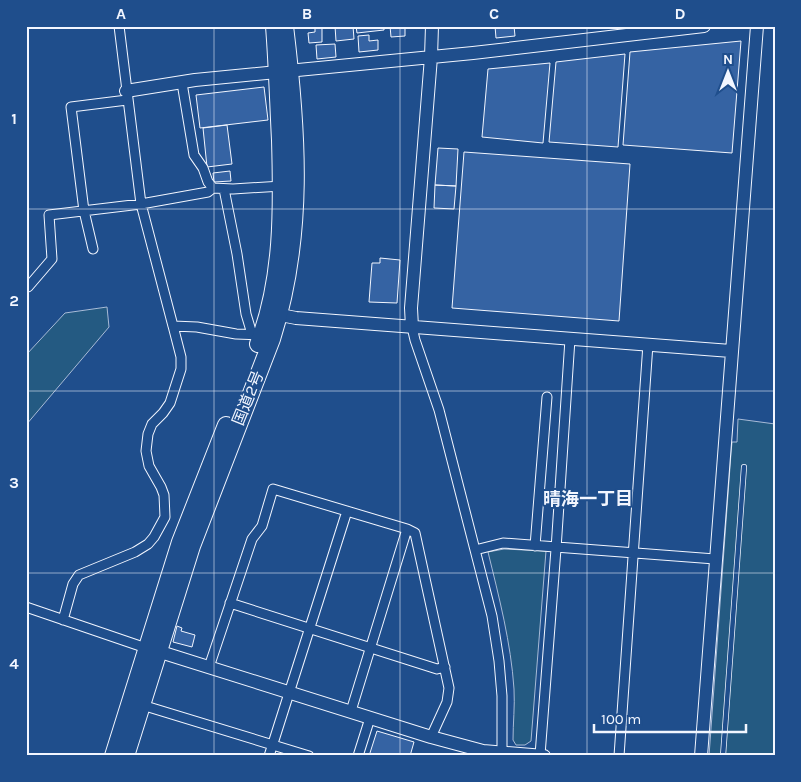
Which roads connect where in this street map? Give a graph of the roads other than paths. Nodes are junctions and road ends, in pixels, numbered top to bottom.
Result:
1 (119, 26) edge
2 (274, 26) edge
3 (286, 26) edge
4 (432, 26) edge
5 (704, 26) edge
6 (757, 26) edge
7 (431, 57) junction
8 (284, 71) junction
9 (182, 83) junction
10 (127, 96) junction
11 (282, 186) junction
12 (212, 188) junction
13 (224, 188) junction
14 (142, 204) junction
15 (84, 211) junction
16 (94, 249) dead end
17 (28, 287) dead end
18 (274, 314) junction
19 (173, 326) junction
20 (412, 327) junction
21 (262, 336) junction
22 (570, 339) junction
23 (648, 344) junction
24 (731, 351) junction
25 (547, 397) dead end
26 (744, 467) dead end
27 (347, 511) junction
28 (407, 529) junction
29 (535, 546) junction
30 (556, 548) junction
31 (475, 550) junction
32 (634, 554) junction
33 (715, 559) junction
34 (230, 603) junction
35 (26, 607) edge
36 (64, 620) junction
37 (310, 628) junction
38 (371, 648) junction
39 (152, 650) junction
40 (209, 667) junction
41 (445, 667) junction
42 (289, 692) junction
43 (142, 705) junction
44 (351, 711) junction
45 (370, 718) junction
46 (431, 737) junction
47 (273, 744) junction
48 (502, 754) edge
49 (113, 756) edge
50 (126, 756) edge
51 (269, 756) edge
52 (309, 756) edge
53 (358, 756) edge
54 (540, 756) edge
55 (544, 756) edge
56 (619, 756) edge
57 (701, 756) edge
58 (723, 756) edge

1 - 10 street
2 - 8 highway, 国道2号
3 - 8 highway, 国道2号
4 - 7 street
5 - 7 street
6 - 24 street
7 - 8 street
7 - 20 street
8 - 9 street
8 - 11 highway, 国道2号
8 - 18 highway, 国道2号
9 - 10 street
9 - 12 street
10 - 14 street
10 - 15 street
11 - 13 street
11 - 18 highway, 国道2号
12 - 13 street
12 - 14 street
13 - 21 street
14 - 15 street
14 - 19 street
15 - 16 street
15 - 17 street
18 - 20 street
18 - 21 highway, 国道2号
19 - 21 street
19 - 36 street
20 - 22 street
20 - 31 street
21 - 39 highway, 国道2号
22 - 23 street
22 - 30 street
23 - 24 street
23 - 32 street
24 - 33 street
25 - 29 street
26 - 58 lane
27 - 28 street
27 - 34 street
27 - 37 street
28 - 38 street
28 - 41 street
29 - 30 street
29 - 31 street
30 - 32 street
30 - 54 street
31 - 48 street
32 - 33 street
32 - 56 street
33 - 57 street
34 - 37 street
34 - 40 street
35 - 36 street
36 - 39 street
37 - 38 street
37 - 42 street
38 - 41 street
38 - 44 street
39 - 40 street
39 - 43 highway, 国道2号
39 - 49 highway, 国道2号
40 - 42 street
41 - 46 street
42 - 44 street
42 - 47 street
43 - 47 street
43 - 50 highway, 国道2号
44 - 45 street
45 - 46 street
45 - 53 street
46 - 48 street
47 - 51 street
47 - 52 street
48 - 54 street
54 - 55 street

